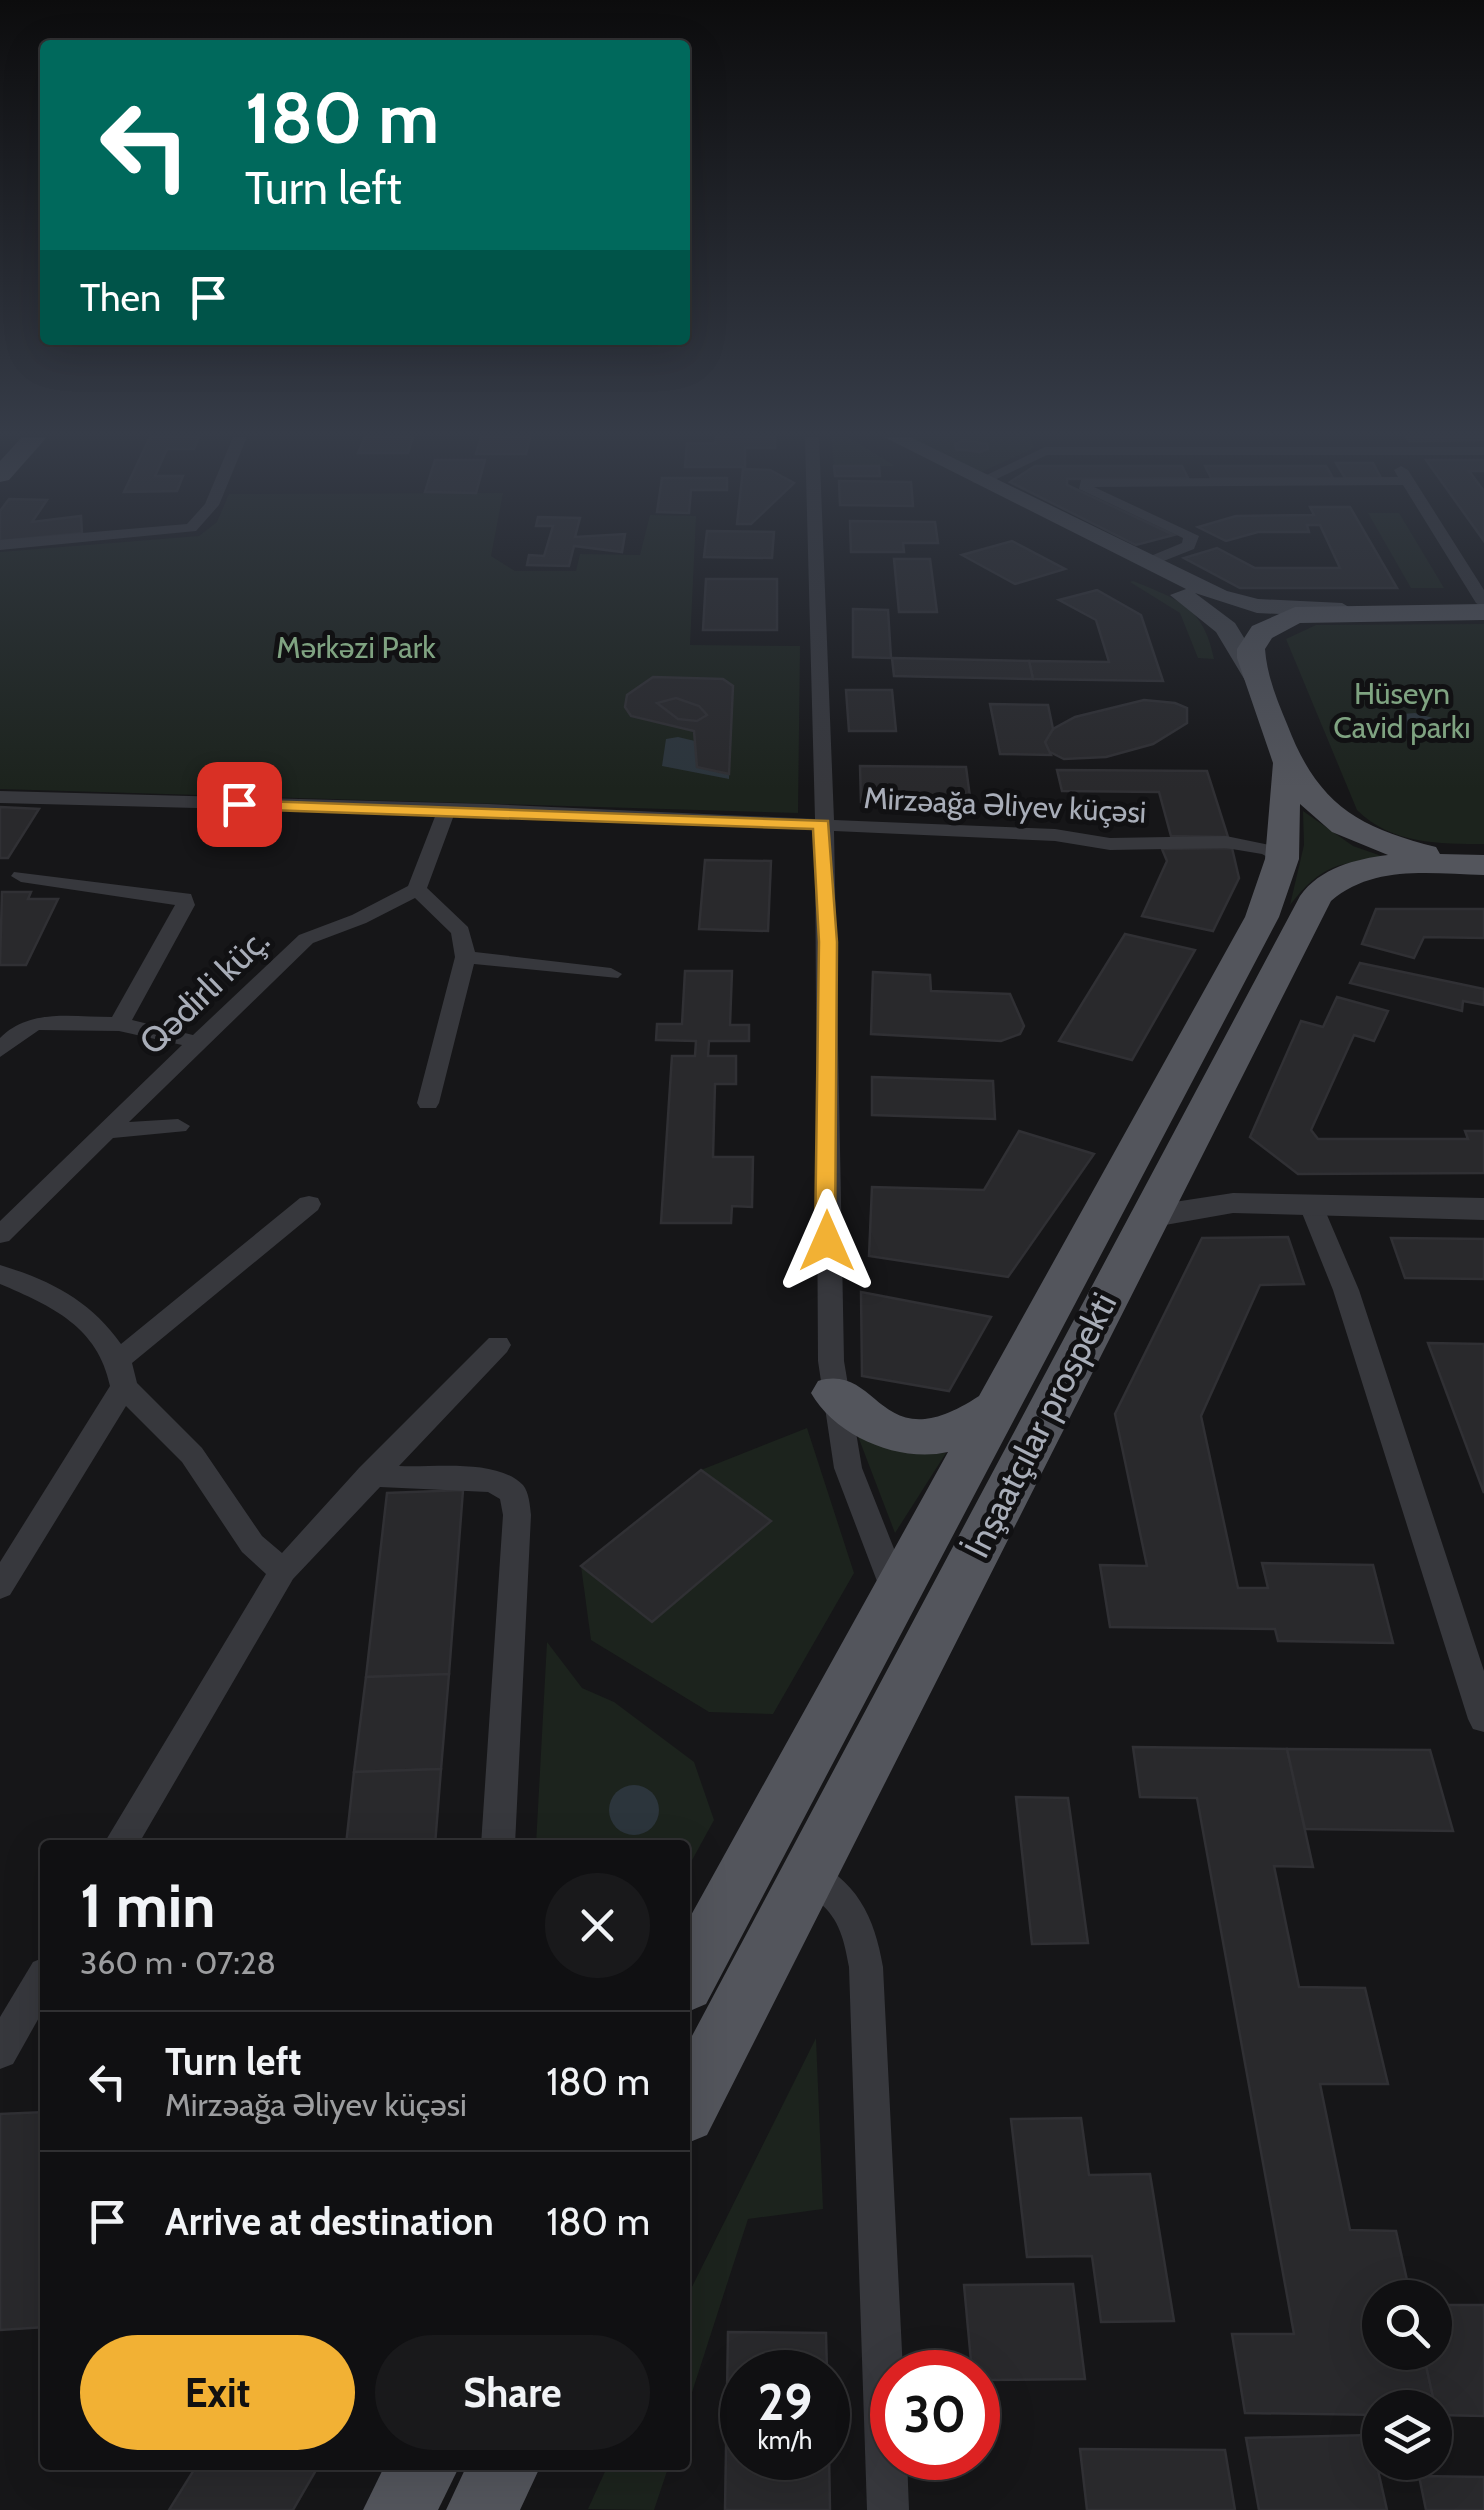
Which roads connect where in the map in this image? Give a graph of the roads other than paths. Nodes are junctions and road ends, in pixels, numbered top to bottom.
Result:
1 (815, 554) edge
2 (1111, 554) edge
3 (1116, 554) edge
4 (1171, 554) edge
5 (1454, 554) edge
6 (1138, 566) junction
7 (1484, 603) edge
8 (1404, 612) junction
9 (1484, 612) edge
10 (1255, 677) junction
11 (1286, 766) junction
12 (0, 797) edge
13 (447, 809) junction
14 (822, 824) junction
15 (1282, 860) junction
16 (1484, 863) edge
17 (21, 876) dead end
18 (416, 890) junction
19 (466, 957) junction
20 (611, 974) dead end
21 (119, 1024) junction
22 (196, 1042) junction
23 (0, 1050) edge
24 (428, 1103) dead end
25 (178, 1126) dead end
26 (108, 1130) junction
27 (1173, 1169) junction
28 (309, 1204) dead end
29 (1233, 1204) junction
30 (1312, 1208) junction
31 (1484, 1208) edge
32 (1148, 1217) junction
33 (0, 1235) edge
34 (0, 1274) edge
35 (498, 1345) dead end
36 (121, 1374) junction
37 (834, 1393) junction
38 (999, 1405) junction
39 (369, 1476) junction
40 (283, 1570) junction
41 (0, 1587) edge
42 (895, 1590) junction
43 (1484, 1719) edge
44 (123, 1840) edge
45 (498, 1840) edge
46 (807, 1874) junction
47 (690, 1975) edge
48 (40, 1983) edge
49 (0, 2051) edge
50 (690, 2103) edge
51 (421, 2470) edge
52 (502, 2470) edge
53 (400, 2510) edge
54 (482, 2510) edge
55 (888, 2510) edge

1 - 14 street
2 - 6 main road
3 - 6 main road
4 - 6 street
5 - 7 street
6 - 8 main road
6 - 10 main road
8 - 9 main road
8 - 10 main road
10 - 11 main road
11 - 15 main road, İnşaatçılar prospekti
11 - 16 main road
12 - 13 street, Mirzəağa Əliyev küçəsi
13 - 14 street, Mirzəağa Əliyev küçəsi
13 - 18 street
14 - 15 street, Mirzəağa Əliyev küçəsi
14 - 37 street
15 - 38 main road, İnşaatçılar prospekti
16 - 27 main road, İnşaatçılar prospekti
17 - 21 street
18 - 19 street
18 - 22 street, Qədirli küç.
19 - 20 street
19 - 24 street
21 - 22 street
21 - 23 street
22 - 26 street, Qədirli küç.
25 - 26 street
26 - 33 street, Qədirli küç.
27 - 29 street
27 - 32 main road, İnşaatçılar prospekti
28 - 36 street
29 - 30 street
29 - 32 street
30 - 31 street
30 - 43 street
32 - 46 main road, İnşaatçılar prospekti
34 - 36 street
35 - 39 street
36 - 40 street
36 - 41 street
37 - 38 main road
37 - 42 street
38 - 42 main road, İnşaatçılar prospekti
39 - 40 street
39 - 45 street
40 - 44 street
42 - 47 main road, İnşaatçılar prospekti
46 - 50 main road, İnşaatçılar prospekti
46 - 55 street
48 - 49 street
51 - 53 main road
52 - 54 main road

